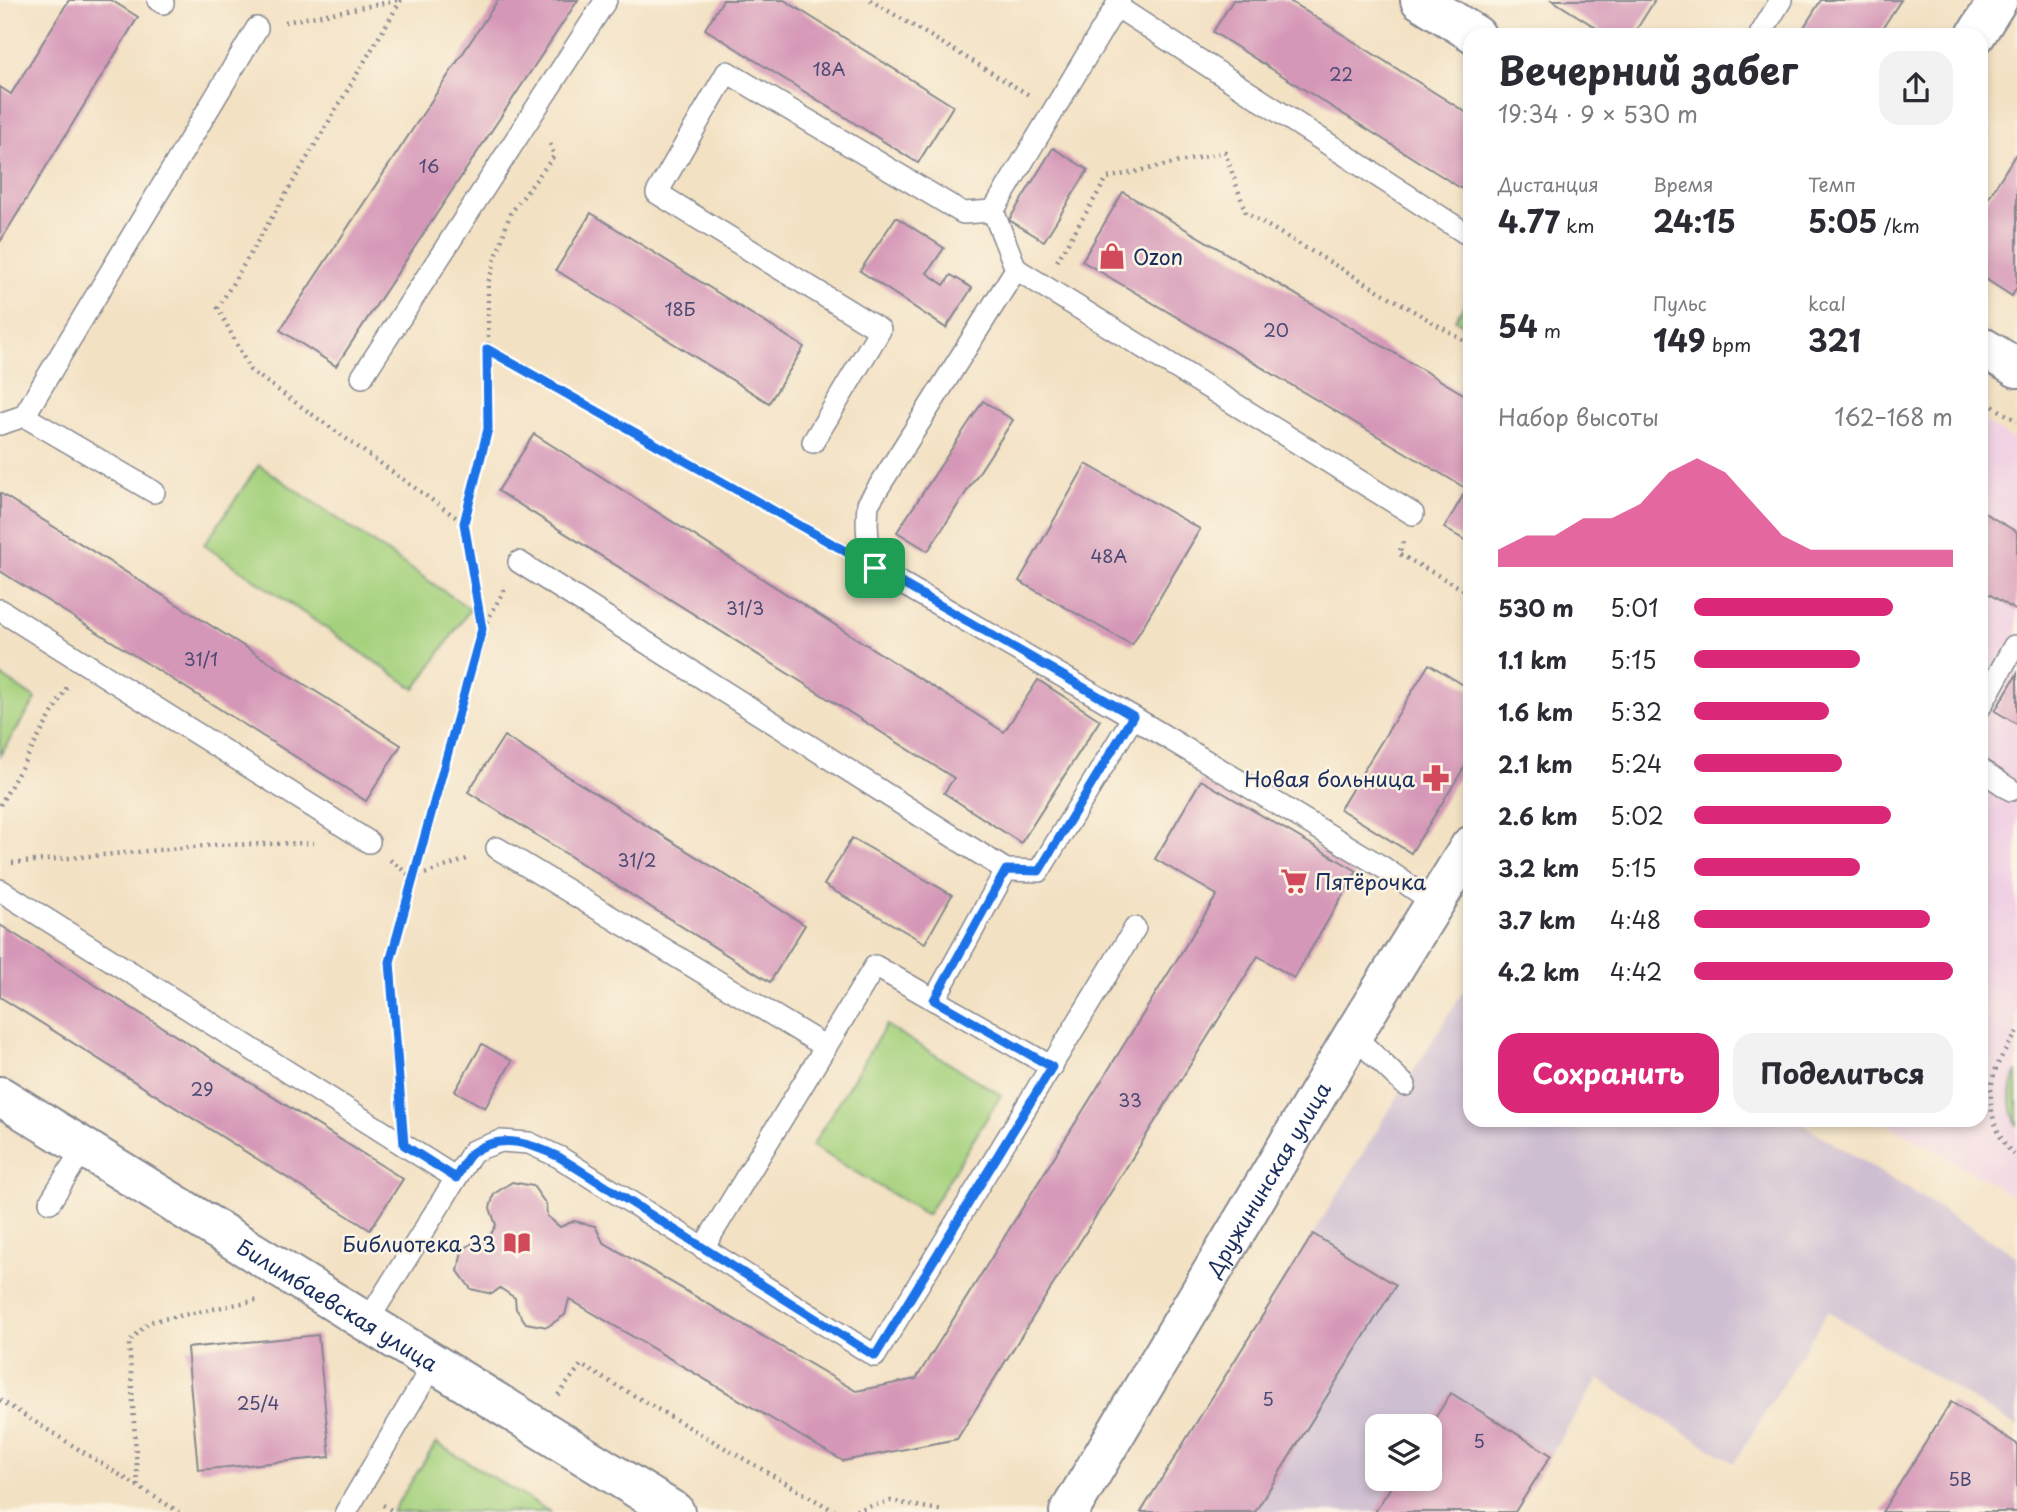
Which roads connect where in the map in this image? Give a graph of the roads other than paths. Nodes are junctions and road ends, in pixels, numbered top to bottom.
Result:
1 (606, 0) edge
2 (1420, 0) edge
3 (1781, 0) edge
4 (1998, 0) edge
5 (1118, 3) edge
6 (257, 28) road end
7 (1465, 28) edge
8 (1764, 28) edge
9 (1980, 28) edge
10 (993, 211) junction
11 (1463, 231) edge
12 (1016, 269) junction
13 (1988, 350) edge
14 (2016, 366) edge
15 (362, 376) dead end
16 (24, 416) junction
17 (0, 424) edge
18 (813, 442) dead end
19 (154, 492) dead end
20 (1413, 514) road end
21 (519, 562) road end
22 (0, 610) edge
23 (2014, 646) dead end
24 (1988, 693) edge
25 (1133, 716) junction
26 (1988, 775) edge
27 (2011, 790) dead end
28 (369, 842) road end
29 (497, 848) road end
30 (1463, 857) edge
31 (1006, 870) junction
32 (0, 890) edge
33 (1434, 903) junction
34 (1135, 928) dead end
35 (934, 1000) junction
36 (1353, 1035) junction
37 (825, 1047) junction
38 (1052, 1067) junction
39 (1405, 1085) dead end
40 (4, 1107) edge
41 (84, 1147) junction
42 (456, 1178) junction
43 (50, 1202) dead end
44 (703, 1248) junction
45 (367, 1322) junction
46 (434, 1363) junction
47 (346, 1512) edge
48 (675, 1512) edge
49 (1069, 1512) edge

1 - 15 lane
2 - 7 street
3 - 8 lane
4 - 9 street
5 - 10 lane
5 - 11 lane
6 - 16 lane
10 - 12 lane
10 - 18 lane
12 - 20 lane
12 - 25 lane
13 - 14 street
16 - 17 lane
16 - 19 lane
21 - 31 lane
22 - 28 lane
23 - 24 lane
25 - 31 lane
25 - 33 lane
26 - 27 lane
29 - 37 lane
30 - 33 street, Дружининская улица
31 - 35 lane
32 - 42 lane
33 - 36 street, Дружининская улица
34 - 38 lane
35 - 37 lane
35 - 38 lane
36 - 39 lane
36 - 49 street, Дружининская улица
37 - 44 lane
38 - 44 lane
40 - 41 street, Билимбаевская улица
41 - 43 lane
41 - 45 street, Билимбаевская улица
42 - 44 lane
42 - 45 lane
45 - 46 street, Билимбаевская улица
46 - 47 lane
46 - 48 street, Билимбаевская улица

